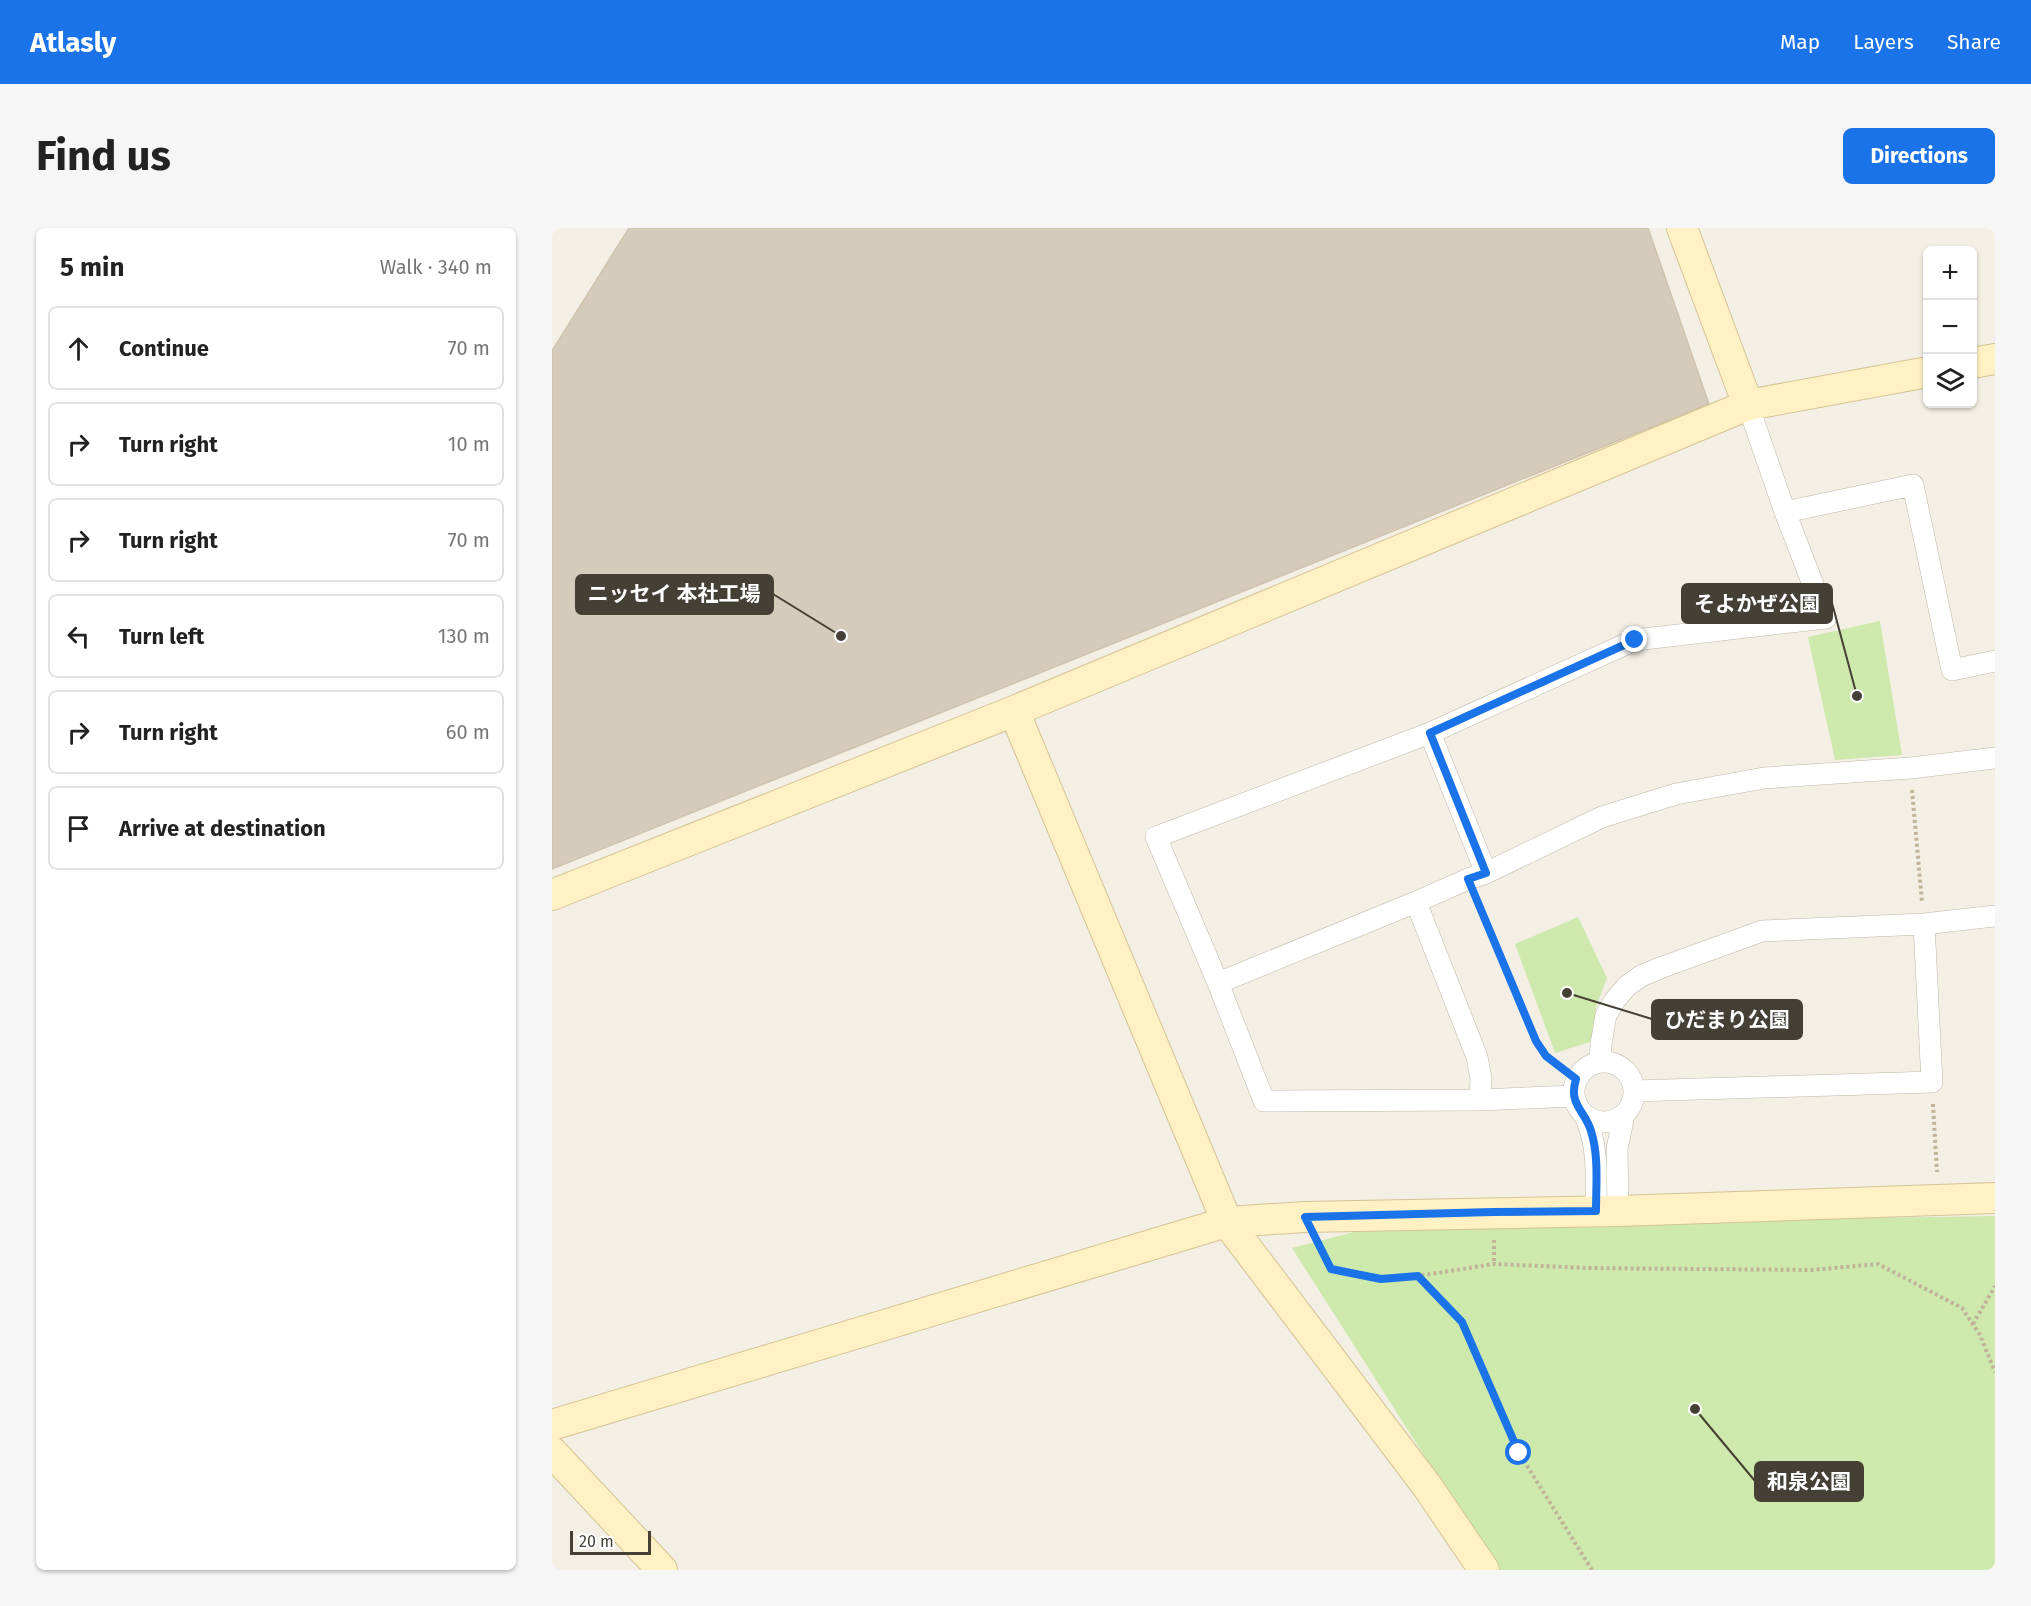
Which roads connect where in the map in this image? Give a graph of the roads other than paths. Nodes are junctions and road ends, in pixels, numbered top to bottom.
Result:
1 (1682, 228) edge
2 (1995, 359) edge
3 (1977, 362) edge
4 (1923, 373) edge
5 (1748, 405) junction
6 (1785, 512) junction
7 (1995, 661) edge
8 (1014, 711) junction
9 (1430, 733) junction
10 (1995, 758) edge
11 (1477, 876) junction
12 (552, 895) edge
13 (1416, 902) junction
14 (1995, 916) edge
15 (1924, 924) junction
16 (1218, 983) junction
17 (1600, 1062) junction
18 (1575, 1088) junction
19 (1634, 1091) junction
20 (1480, 1100) junction
21 (1624, 1115) junction
22 (1585, 1116) junction
23 (1995, 1198) edge
24 (1607, 1211) junction
25 (1227, 1222) junction
26 (552, 1425) edge
27 (552, 1452) edge
28 (662, 1570) edge
29 (1484, 1570) edge

1 - 5 street
2 - 3 street
4 - 5 street
5 - 6 street
5 - 8 street
6 - 7 street
6 - 9 street
8 - 12 street
8 - 25 street
9 - 11 street
9 - 16 street
10 - 11 street
11 - 13 street
13 - 16 street
13 - 20 street
14 - 15 street
15 - 17 street
15 - 19 street
16 - 20 street
17 - 18 street
17 - 19 street
18 - 20 street
18 - 22 street
19 - 21 street
21 - 22 street
21 - 24 street
22 - 24 street
23 - 24 street
24 - 25 street
25 - 26 street
25 - 29 street
27 - 28 street

